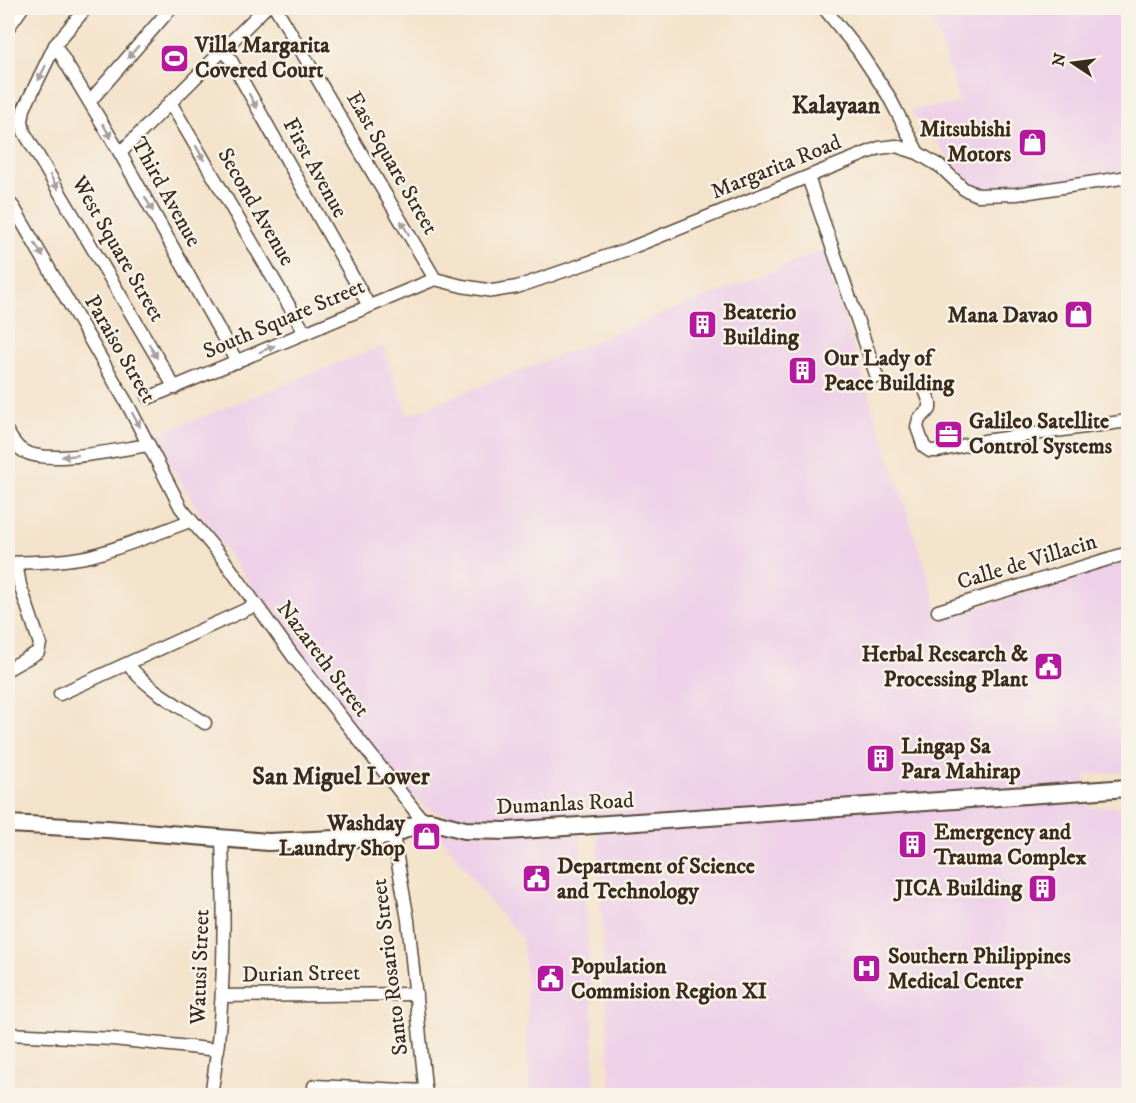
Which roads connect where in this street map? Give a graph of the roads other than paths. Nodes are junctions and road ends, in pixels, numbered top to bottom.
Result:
1 (22, 8) edge
2 (86, 8) edge
3 (171, 8) edge
4 (265, 8) edge
5 (276, 8) edge
6 (824, 8) edge
7 (8, 28) edge
8 (55, 45) junction
9 (225, 50) junction
10 (90, 101) junction
11 (170, 102) junction
12 (120, 153) junction
13 (918, 153) junction
14 (808, 177) junction
15 (1128, 177) edge
16 (8, 201) edge
17 (435, 279) junction
18 (369, 306) junction
19 (305, 333) junction
20 (237, 362) junction
21 (877, 377) dead end
22 (924, 387) dead end
23 (175, 388) junction
24 (148, 398) dead end
25 (1128, 421) edge
26 (8, 433) edge
27 (149, 445) junction
28 (190, 521) junction
29 (1128, 553) edge
30 (12, 563) edge
31 (256, 605) junction
32 (938, 611) dead end
33 (128, 664) junction
34 (8, 669) edge
35 (60, 694) dead end
36 (205, 723) dead end
37 (1128, 788) edge
38 (423, 821) junction
39 (8, 824) edge
40 (393, 835) junction
41 (222, 839) junction
42 (416, 994) junction
43 (222, 996) junction
44 (8, 1034) edge
45 (218, 1050) junction
46 (314, 1086) dead end
47 (426, 1093) edge
48 (211, 1095) edge

1 - 7 street
2 - 8 street
3 -> 10 street
4 - 9 street
17 -> 5 street, East Square Street
6 - 13 street
8 - 10 street, Third Avenue
8 -> 23 street, West Square Street
9 - 11 street
9 -> 18 street, First Avenue
10 -> 12 street, Third Avenue
11 - 12 street
11 -> 19 street, Second Avenue
12 -> 20 street, Third Avenue
13 - 14 street, Margarita Road
13 - 15 street, Margarita Road
14 - 17 street, Margarita Road
14 - 21 street
16 -> 27 street, Paraiso Street
17 - 18 street, South Square Street
18 - 19 street, South Square Street
20 -> 19 street, South Square Street
20 - 23 street, South Square Street
22 - 25 street
23 - 24 street, South Square Street
27 -> 26 street
27 - 28 street, Paraiso Street
28 - 30 street
28 - 31 street, Nazareth Street
29 - 32 street, Calle de Villacin
30 - 34 street
31 - 33 street
31 - 38 street, Nazareth Street
33 - 35 street
33 - 36 street
37 - 38 main road, Dumanlas Road
38 - 40 main road
39 - 41 main road
40 - 41 main road
40 - 42 street, Santo Rosario Street
41 - 43 street, Watusi Street
42 - 43 street, Durian Street
42 - 47 street, Santo Rosario Street
43 - 45 street, Watusi Street
44 - 45 street
45 - 48 street, Watusi Street
46 - 47 street

